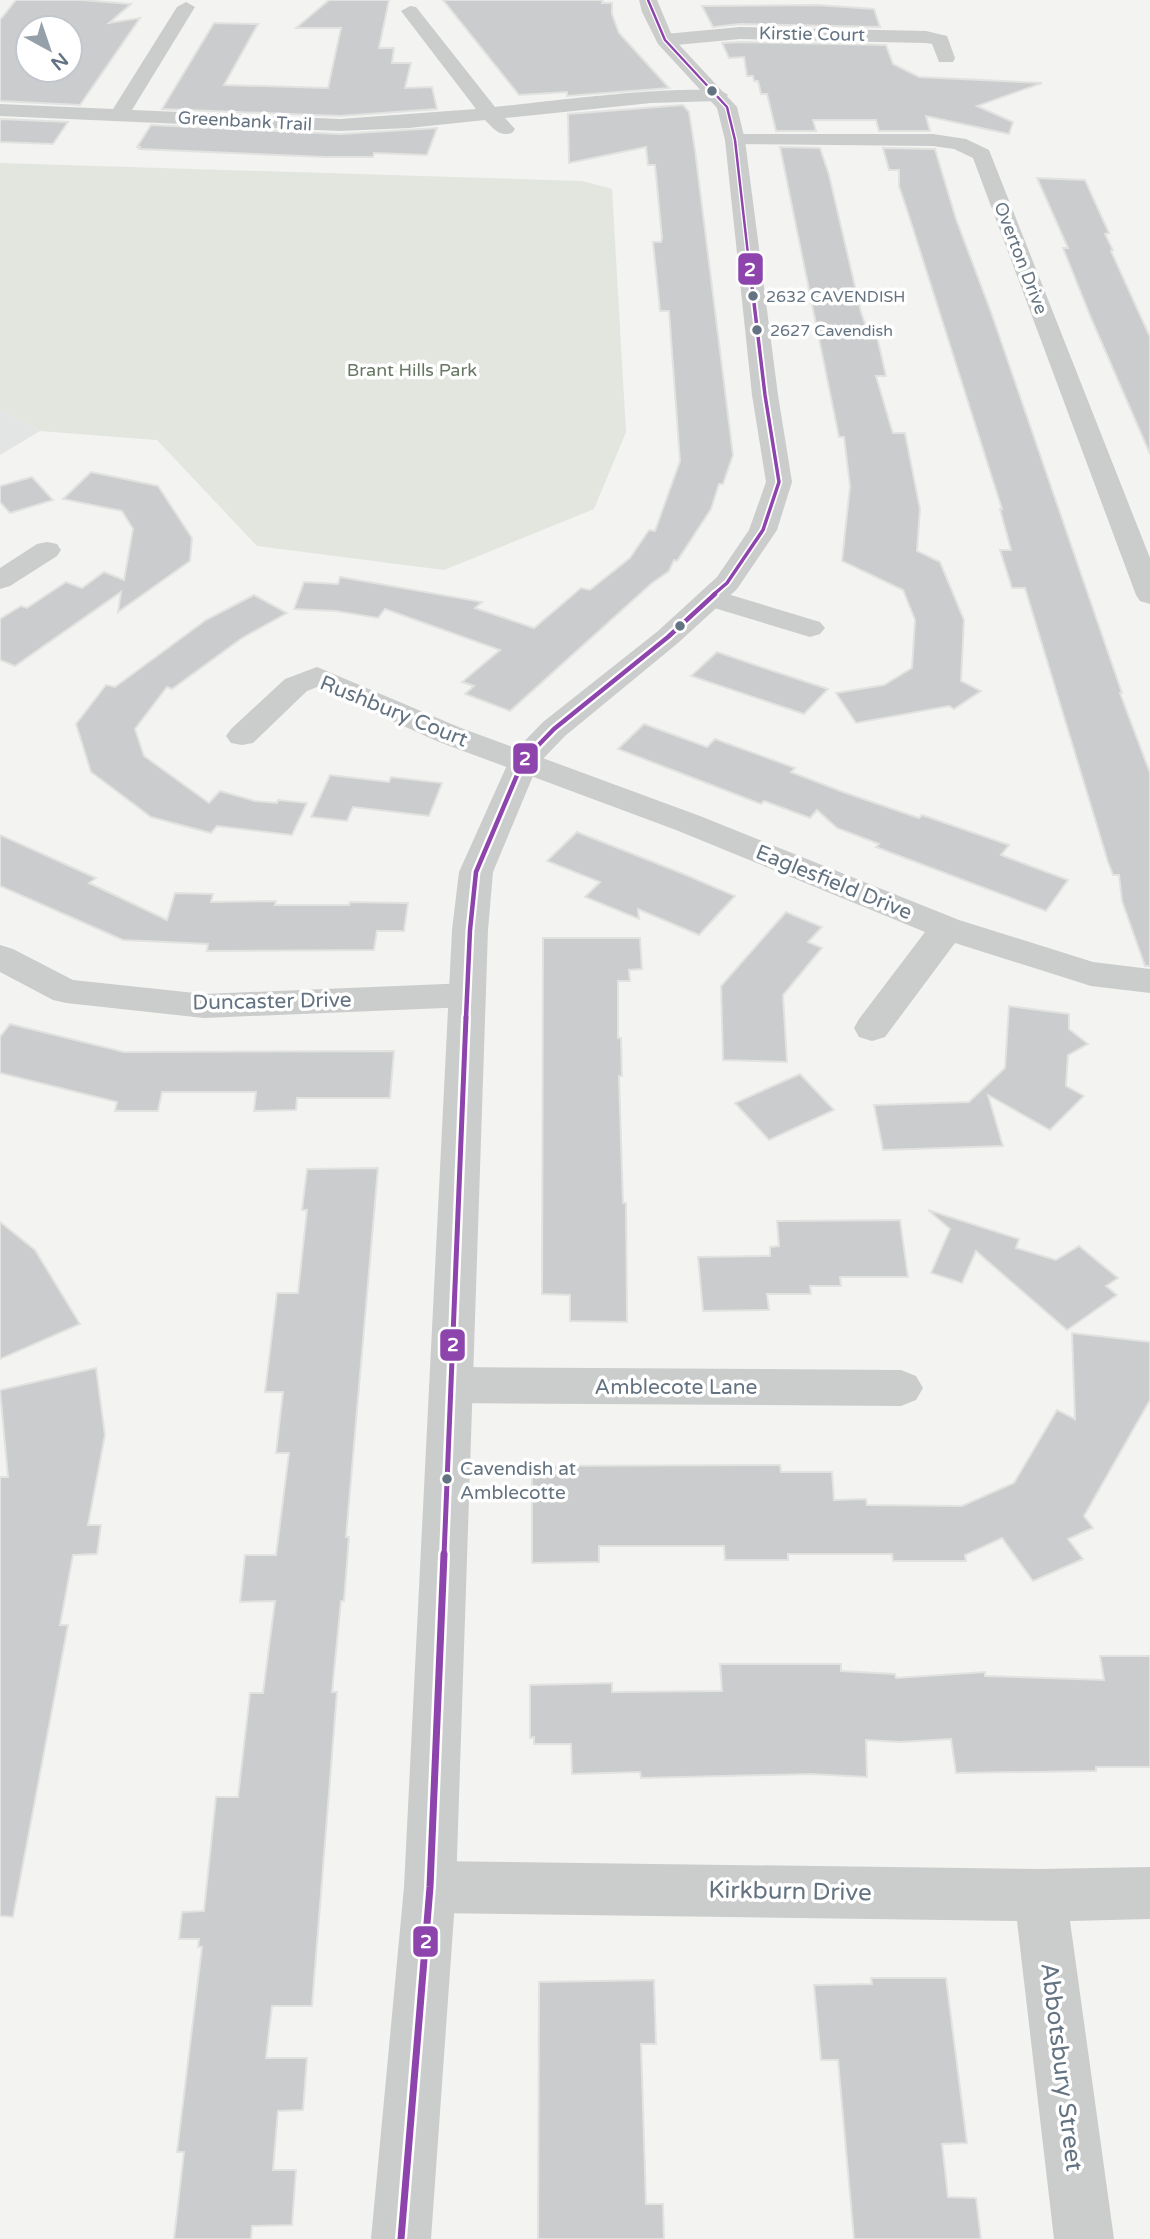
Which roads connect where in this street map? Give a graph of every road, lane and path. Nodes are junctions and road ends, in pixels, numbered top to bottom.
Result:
1 (648, 0) edge
2 (186, 7) dead end
3 (410, 11) dead end
4 (665, 40) junction
5 (946, 58) dead end
6 (718, 95) junction
7 (0, 110) edge
8 (490, 114) junction
9 (119, 115) junction
10 (506, 129) dead end
11 (735, 140) junction
12 (47, 550) dead end
13 (0, 580) edge
14 (1150, 595) edge
15 (711, 598) junction
16 (810, 628) dead end
17 (242, 736) dead end
18 (523, 761) junction
19 (947, 928) junction
20 (0, 957) edge
21 (1150, 981) edge
22 (468, 995) junction
23 (872, 1028) dead end
24 (451, 1385) junction
25 (901, 1388) dead end
26 (430, 1887) junction
27 (1150, 1893) edge
28 (1040, 1895) junction
29 (401, 2239) edge
30 (1084, 2239) edge

1 - 4 street
2 - 9 street
3 - 8 street
4 - 5 street, Kirstie Court
4 - 6 street
6 - 8 street, Greenbank Trail
6 - 11 street
7 - 9 street, Greenbank Trail
8 - 9 street, Greenbank Trail
8 - 10 street
11 - 14 street, Overton Drive
11 - 15 street
12 - 13 street
15 - 16 street
15 - 18 street
17 - 18 street, Rushbury Court
18 - 19 street, Eaglesfield Drive
18 - 22 street
19 - 21 street, Eaglesfield Drive
19 - 23 street
20 - 22 street, Duncaster Drive
22 - 24 street
24 - 25 street, Amblecote Lane
24 - 26 street
26 - 28 street, Kirkburn Drive
26 - 29 street
27 - 28 street, Kirkburn Drive
28 - 30 street, Abbotsbury Street

